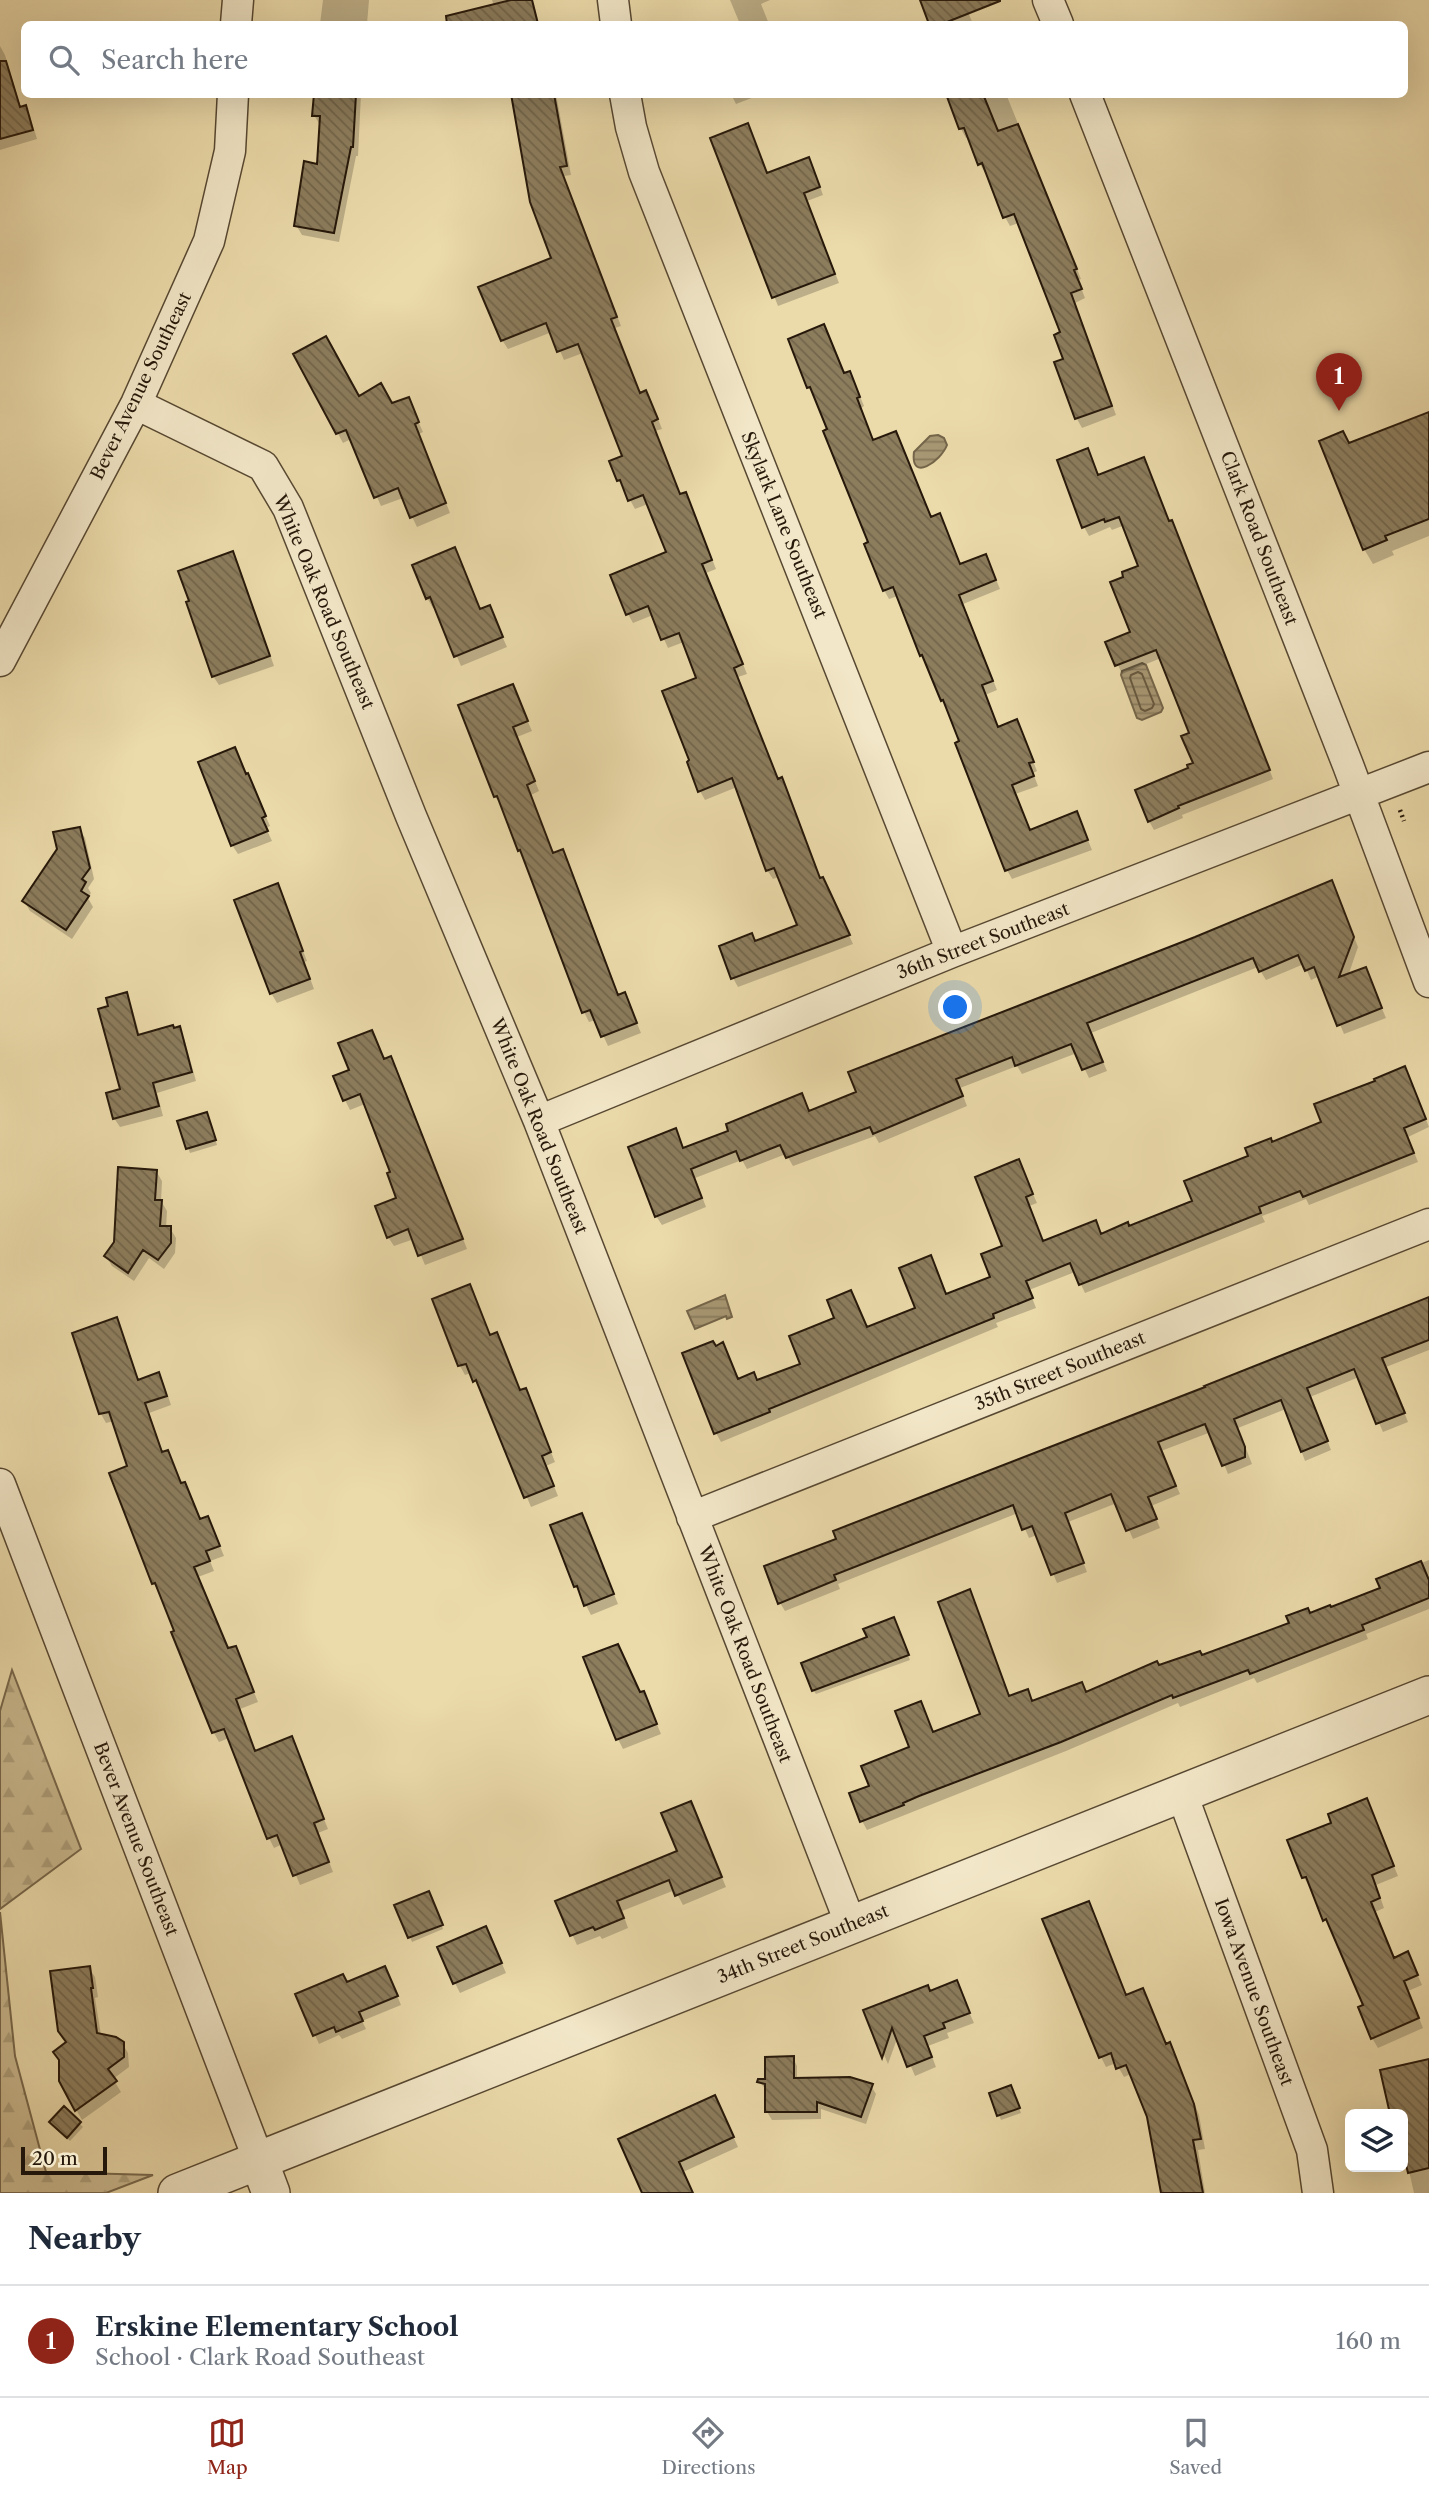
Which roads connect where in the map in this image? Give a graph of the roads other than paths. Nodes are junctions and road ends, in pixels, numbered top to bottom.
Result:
1 (238, 0) edge
2 (613, 0) edge
3 (1048, 0) edge
4 (236, 21) edge
5 (616, 21) edge
6 (1057, 21) edge
7 (233, 98) edge
8 (626, 98) edge
9 (1087, 98) edge
10 (136, 404) junction
11 (0, 661) edge
12 (1429, 768) edge
13 (1360, 795) junction
14 (952, 952) junction
15 (1429, 982) edge
16 (539, 1121) junction
17 (1429, 1224) edge
18 (0, 1485) edge
19 (692, 1517) junction
20 (1429, 1695) edge
21 (1182, 1794) junction
22 (851, 1925) junction
23 (265, 2177) edge
24 (177, 2193) edge
25 (1318, 2193) edge

1 - 4 street
2 - 5 street
3 - 6 street
7 - 10 street, Bever Avenue Southeast
8 - 14 street, Skylark Lane Southeast
9 - 13 street, Clark Road Southeast
10 - 11 street, Bever Avenue Southeast
10 - 16 street, White Oak Road Southeast
12 - 13 street, 36th Street Southeast
13 - 14 street, 36th Street Southeast
13 - 15 street, Clark Road Southeast
14 - 16 street, 36th Street Southeast
16 - 19 street, White Oak Road Southeast
17 - 19 street, 35th Street Southeast
18 - 23 street, Bever Avenue Southeast
19 - 22 street, White Oak Road Southeast
20 - 21 street, 34th Street Southeast
21 - 22 street, 34th Street Southeast
21 - 25 street, Iowa Avenue Southeast
22 - 23 street, 34th Street Southeast
23 - 24 street, 34th Street Southeast

